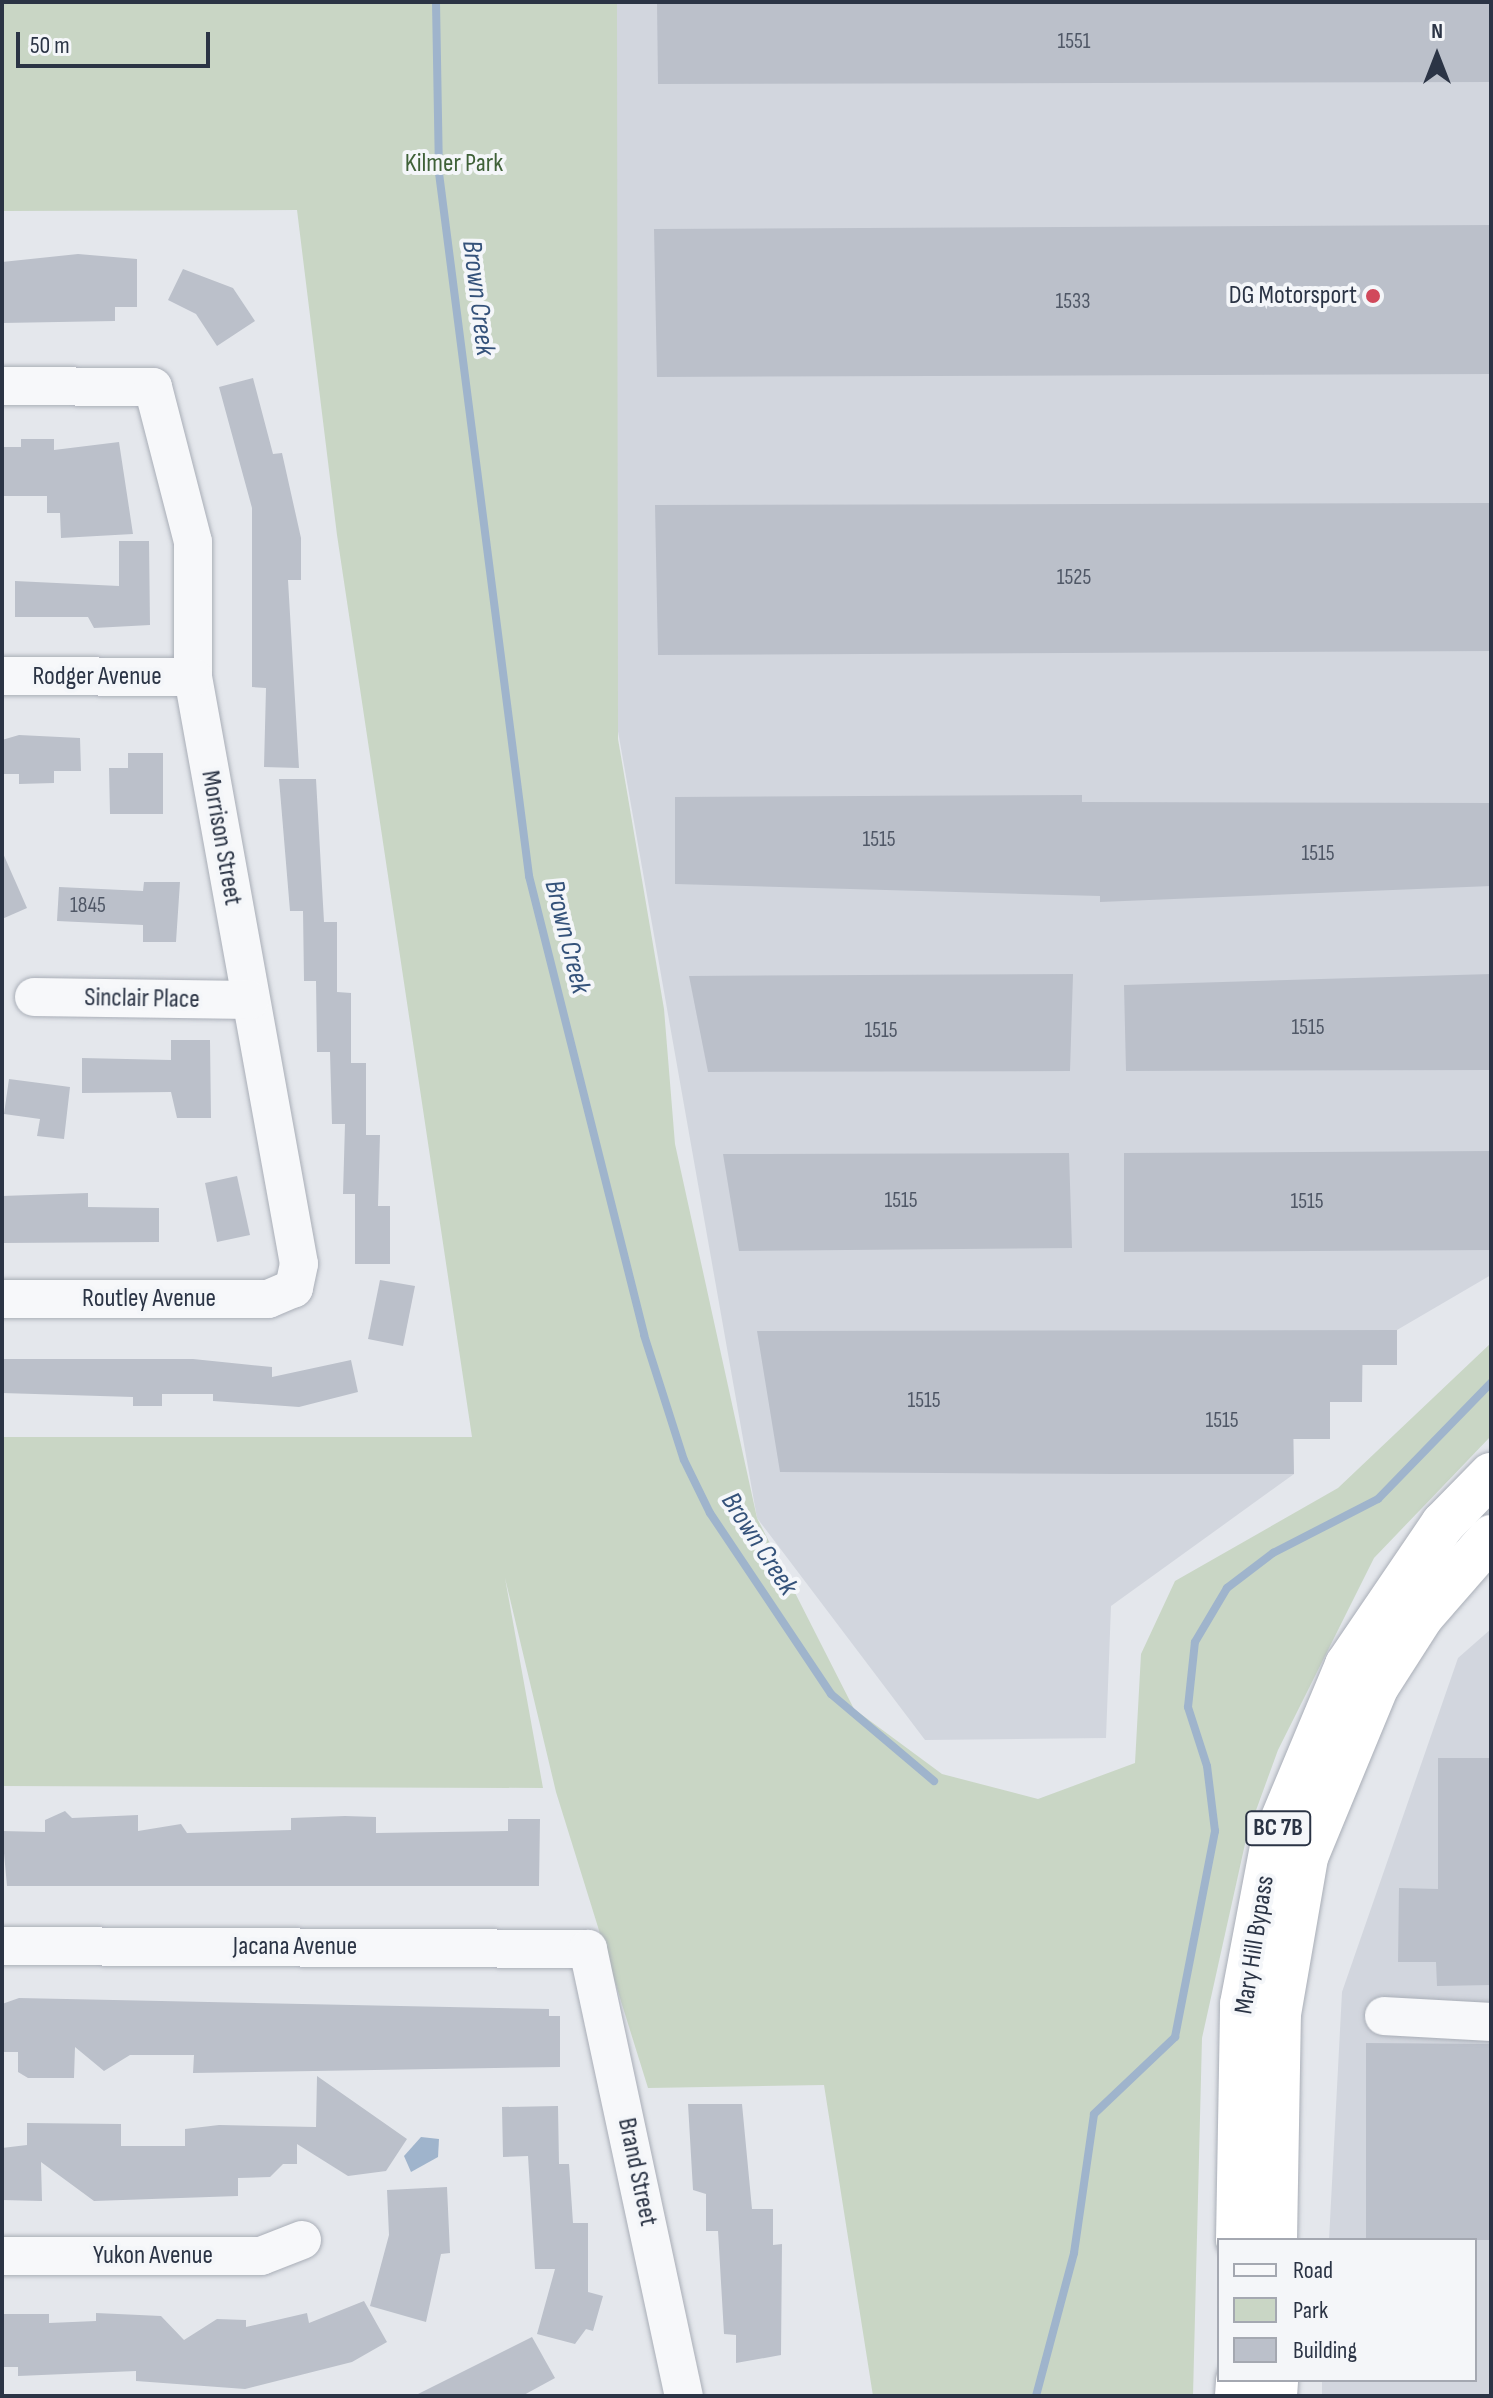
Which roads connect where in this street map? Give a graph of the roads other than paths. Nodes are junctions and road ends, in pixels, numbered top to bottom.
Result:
1 (2, 386) edge
2 (2, 676) edge
3 (193, 677) junction
4 (34, 997) dead end
5 (250, 1000) junction
6 (294, 1288) joint
7 (2, 1299) edge
8 (1491, 1475) edge
9 (1491, 1537) edge
10 (2, 1946) edge
11 (588, 1949) joint
12 (1384, 2016) dead end
13 (1491, 2022) edge
14 (1238, 2238) edge
15 (1275, 2238) edge
16 (302, 2240) dead end
17 (2, 2256) edge
18 (684, 2396) edge

1 - 3 street, Morrison Street
2 - 3 street, Rodger Avenue
3 - 5 street, Morrison Street
4 - 5 street, Sinclair Place
5 - 6 street, Morrison Street
6 - 7 street, Routley Avenue
8 - 14 highway, Mary Hill Bypass / BC 7B
9 - 15 highway, Mary Hill Bypass / BC 7B
10 - 11 street, Jacana Avenue
11 - 18 street, Brand Street
12 - 13 street
16 - 17 street, Yukon Avenue

